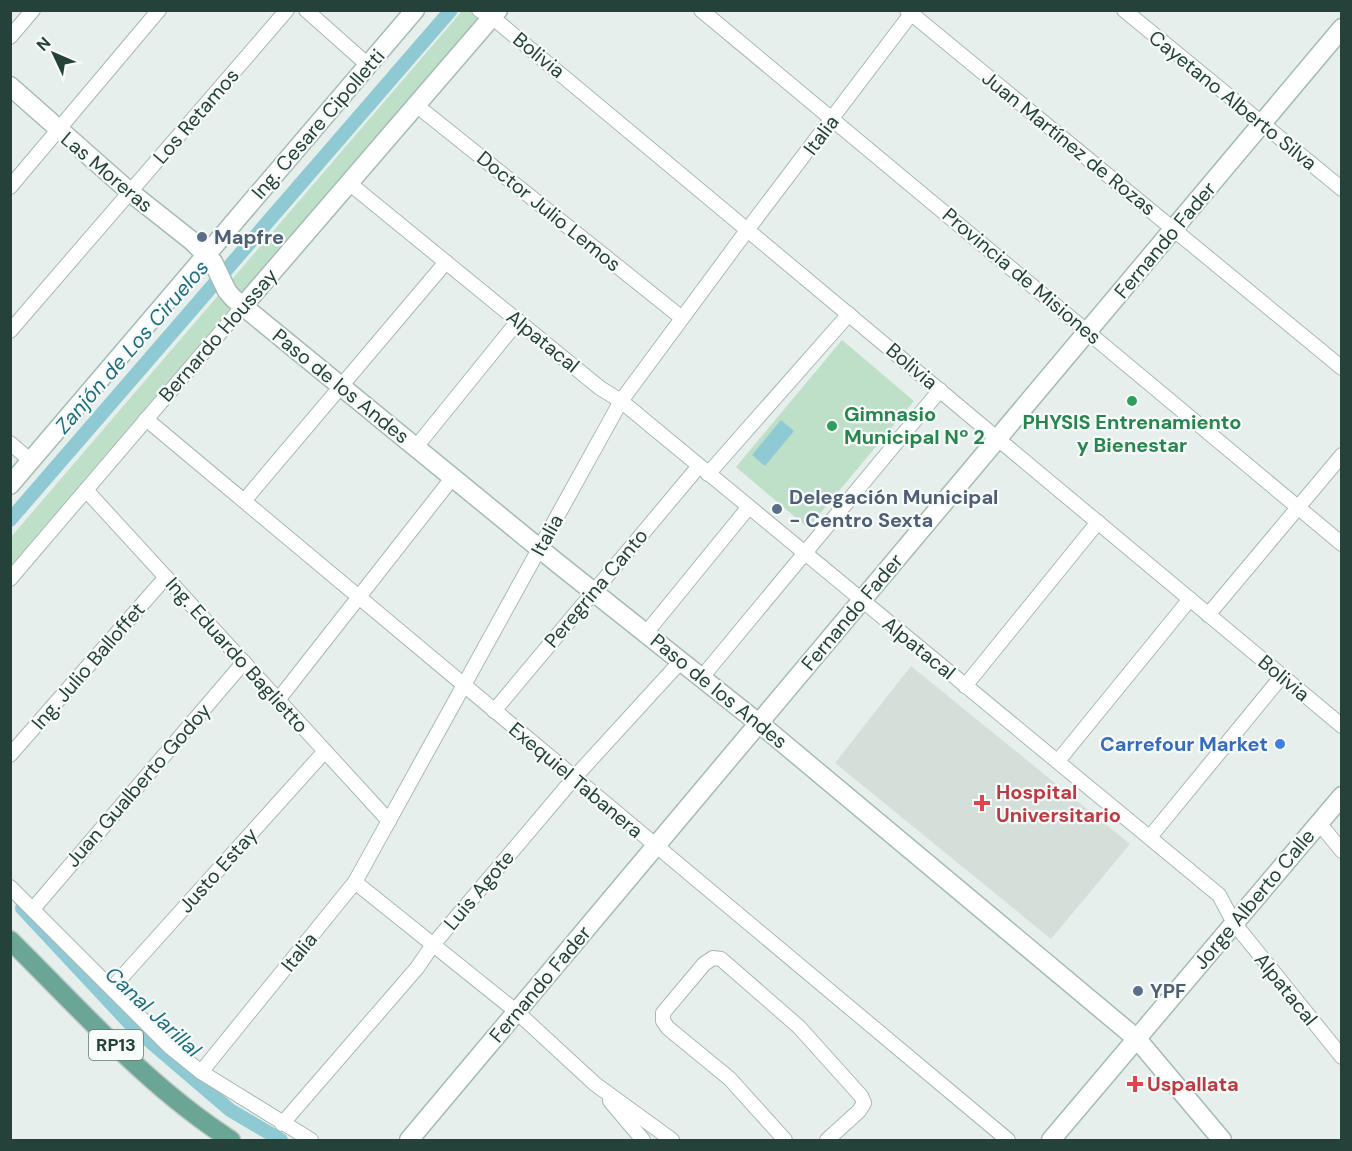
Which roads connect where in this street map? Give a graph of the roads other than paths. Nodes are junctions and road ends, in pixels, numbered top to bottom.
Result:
1 (33, 10) edge
2 (159, 10) edge
3 (287, 10) edge
4 (306, 10) edge
5 (415, 10) edge
6 (701, 10) edge
7 (1124, 10) edge
8 (911, 12) edge
9 (490, 13) edge
10 (1341, 28) edge
11 (10, 37) edge
12 (369, 66) junction
13 (10, 86) edge
14 (416, 105) junction
15 (833, 119) junction
16 (1263, 123) junction
17 (58, 130) junction
18 (349, 183) junction
19 (10, 187) edge
20 (1341, 189) edge
21 (130, 192) junction
22 (748, 229) junction
23 (1173, 229) junction
24 (209, 259) junction
25 (446, 262) junction
26 (243, 306) junction
27 (849, 314) junction
28 (682, 318) junction
29 (518, 321) junction
30 (10, 331) edge
31 (1089, 332) junction
32 (1341, 368) edge
33 (341, 385) junction
34 (940, 390) junction
35 (621, 401) junction
36 (146, 419) junction
37 (999, 440) junction
38 (10, 443) edge
39 (416, 447) junction
40 (1341, 455) edge
41 (31, 461) junction
42 (704, 470) junction
43 (453, 477) junction
44 (10, 485) edge
45 (86, 490) junction
46 (244, 501) junction
47 (1298, 507) junction
48 (748, 508) junction
49 (1098, 522) junction
50 (1341, 544) edge
51 (540, 549) junction
52 (804, 554) junction
53 (166, 577) junction
54 (10, 579) edge
55 (594, 591) junction
56 (359, 598) junction
57 (1190, 599) junction
58 (861, 601) junction
59 (1208, 615) junction
60 (646, 633) junction
61 (681, 661) junction
62 (244, 662) junction
63 (1282, 676) junction
64 (702, 677) junction
65 (463, 686) junction
66 (965, 686) junction
67 (278, 700) junction
68 (494, 711) junction
69 (759, 723) junction
70 (1341, 726) edge
71 (325, 751) junction
72 (10, 755) edge
73 (1058, 761) junction
74 (574, 778) junction
75 (1341, 796) edge
76 (389, 820) junction
77 (1319, 823) junction
78 (1150, 837) junction
79 (655, 847) junction
80 (1341, 851) edge
81 (355, 882) junction
82 (10, 886) edge
83 (33, 909) junction
84 (1234, 923) junction
85 (10, 940) edge
86 (432, 946) junction
87 (111, 988) junction
88 (516, 1012) junction
89 (1137, 1039) junction
90 (1341, 1057) edge
91 (201, 1072) junction
92 (595, 1084) junction
93 (282, 1124) junction
94 (231, 1140) edge
95 (311, 1140) edge
96 (409, 1140) edge
97 (643, 1140) edge
98 (672, 1140) edge
99 (785, 1140) edge
100 (827, 1140) edge
101 (1008, 1140) edge
102 (1051, 1140) edge
103 (1222, 1140) edge

1 - 11 street
2 - 17 street
3 - 21 street, Los Retamos
4 - 12 street
5 - 12 street, Ing. Cesare Cipolletti
6 - 15 street, Provincia de Misiones
7 - 16 street, Cayetano Alberto Silva
8 - 15 street, Italia
8 - 23 street, Juan Martínez de Rozas
9 - 14 street, Bernardo Houssay
9 - 22 street, Bolivia
10 - 16 street, Fernando Fader
12 - 24 street, Ing. Cesare Cipolletti
13 - 17 street, Las Moreras
14 - 18 street, Bernardo Houssay
14 - 28 street, Doctor Julio Lemos
15 - 22 street, Italia
15 - 31 street, Provincia de Misiones
16 - 20 street, Cayetano Alberto Silva
16 - 23 street, Fernando Fader
17 - 19 street
17 - 21 street, Las Moreras
18 - 25 street, Alpatacal
18 - 26 street, Bernardo Houssay
21 - 24 street, Las Moreras
21 - 30 street, Los Retamos
22 - 27 street, Bolivia
22 - 28 street, Italia
23 - 31 street, Fernando Fader
23 - 32 street, Juan Martínez de Rozas
24 - 26 street, Paso de los Andes
24 - 41 street, Ing. Cesare Cipolletti
25 - 29 street, Alpatacal
25 - 33 street
26 - 33 street, Paso de los Andes
26 - 36 street, Bernardo Houssay
27 - 34 street, Bolivia
27 - 42 street, Peregrina Canto
28 - 35 street, Italia
29 - 35 street, Alpatacal
29 - 39 street
31 - 37 street, Fernando Fader
31 - 47 street, Provincia de Misiones
33 - 39 street, Paso de los Andes
33 - 46 street
34 - 37 street, Bolivia
34 - 52 street
35 - 42 street, Alpatacal
35 - 51 street, Italia
36 - 45 street, Bernardo Houssay
36 - 46 street, Exequiel Tabanera
37 - 49 street, Bolivia
37 - 58 street, Fernando Fader
38 - 41 street
39 - 43 street, Paso de los Andes
40 - 47 street
41 - 44 street, Ing. Cesare Cipolletti
42 - 48 street, Alpatacal
42 - 55 street, Peregrina Canto
43 - 51 street, Paso de los Andes
43 - 56 street
45 - 53 street, Ing. Eduardo Baglietto
45 - 54 street, Bernardo Houssay
46 - 56 street, Exequiel Tabanera
47 - 50 street, Provincia de Misiones
47 - 59 street
48 - 52 street, Alpatacal
48 - 60 street
49 - 57 street, Bolivia
49 - 66 street
51 - 55 street, Paso de los Andes
51 - 65 street, Italia
52 - 58 street, Alpatacal
52 - 64 street
53 - 62 street, Ing. Eduardo Baglietto
53 - 72 street, Ing. Julio Balloffet
55 - 60 street, Paso de los Andes
55 - 68 street, Peregrina Canto
56 - 65 street, Exequiel Tabanera
56 - 67 street
57 - 59 street, Bolivia
57 - 73 street
58 - 66 street, Alpatacal
58 - 69 street, Fernando Fader
59 - 63 street, Bolivia
60 - 61 street, Paso de los Andes
61 - 64 street, Paso de los Andes
61 - 74 street, Luis Agote
62 - 67 street, Ing. Eduardo Baglietto
62 - 83 street, Juan Gualberto Godoy
63 - 70 street, Bolivia
63 - 78 street
64 - 69 street, Paso de los Andes
65 - 68 street, Exequiel Tabanera
65 - 76 street, Italia
66 - 73 street, Alpatacal
67 - 71 street, Ing. Eduardo Baglietto
68 - 74 street, Exequiel Tabanera
69 - 79 street, Fernando Fader
69 - 89 street, Paso de los Andes
71 - 76 street, Ing. Eduardo Baglietto
71 - 87 street, Justo Estay
73 - 78 street, Alpatacal
74 - 79 street, Exequiel Tabanera
74 - 86 street, Luis Agote
75 - 77 street, Jorge Alberto Calle
76 - 81 street, Italia
77 - 80 street
77 - 84 street, Jorge Alberto Calle
78 - 84 street, Alpatacal
79 - 88 street, Fernando Fader
79 - 101 street, Exequiel Tabanera
81 - 86 street
81 - 91 street, Italia
82 - 83 street
83 - 87 street
84 - 89 street, Jorge Alberto Calle
84 - 90 street, Alpatacal
85 - 94 main road, RP13
86 - 88 street
86 - 93 street, Luis Agote
87 - 91 street
88 - 92 street
88 - 96 street, Fernando Fader
89 - 102 street, Jorge Alberto Calle
89 - 103 street, Paso de los Andes
91 - 93 street
92 - 97 street
92 - 98 street
93 - 95 street
99 - 100 street

